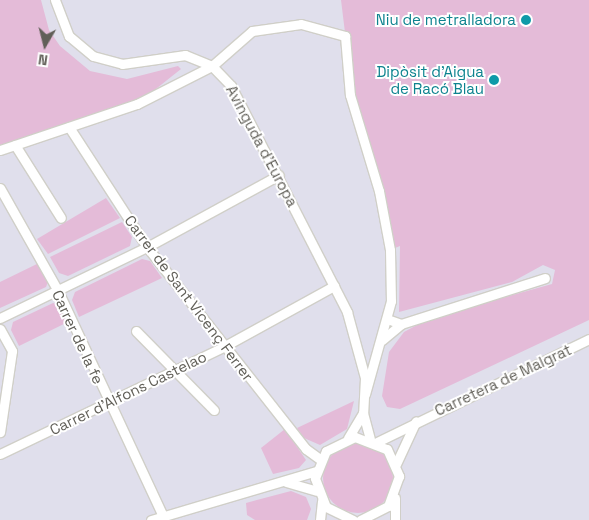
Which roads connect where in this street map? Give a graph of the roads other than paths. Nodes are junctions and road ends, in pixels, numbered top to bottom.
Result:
1 (56, 0) edge
2 (212, 66) junction
3 (69, 127) junction
4 (15, 145) junction
5 (2, 148) edge
6 (279, 176) junction
7 (0, 188) edge
8 (61, 218) dead end
9 (147, 247) junction
10 (545, 278) dead end
11 (334, 286) junction
12 (58, 291) junction
13 (0, 318) edge
14 (387, 319) junction
15 (401, 324) junction
16 (0, 329) edge
17 (136, 331) dead end
18 (589, 339) edge
19 (382, 340) junction
20 (223, 346) junction
21 (176, 370) junction
22 (365, 394) junction
23 (109, 404) junction
24 (214, 410) dead end
25 (363, 413) junction
26 (416, 421) junction
27 (0, 432) edge
28 (348, 438) junction
29 (373, 441) junction
30 (0, 454) edge
31 (320, 459) junction
32 (396, 464) junction
33 (316, 471) junction
34 (286, 482) junction
35 (317, 491) junction
36 (395, 496) junction
37 (322, 501) junction
38 (163, 516) junction
39 (151, 520) edge
40 (320, 520) edge
41 (347, 520) edge
42 (360, 520) edge
43 (395, 520) edge

1 - 2 street, Avinguda d'Europa
2 - 3 street
2 - 6 street, Avinguda d'Europa
2 - 14 street
3 - 4 street
3 - 9 street, Carrer de Sant Vicenç Ferrer
4 - 5 street
4 - 8 street
6 - 9 street
6 - 11 street, Avinguda d'Europa
7 - 12 street, Carrer de la fe
9 - 12 street
9 - 20 street, Carrer de Sant Vicenç Ferrer
10 - 15 street
11 - 20 street, Carrer d'Alfons Castelao
11 - 22 street, Avinguda d'Europa
12 - 13 street
12 - 23 street, Carrer de la fe
14 - 15 street
14 - 19 street
15 - 19 street
16 - 27 street
17 - 21 street
18 - 26 street, Carretera de Malgrat
19 - 22 street
20 - 21 street, Carrer d'Alfons Castelao
20 - 31 street, Carrer de Sant Vicenç Ferrer
21 - 23 street, Carrer d'Alfons Castelao
21 - 24 street
22 - 25 street, Avinguda d'Europa
23 - 30 street, Carrer d'Alfons Castelao
23 - 38 street, Carrer de la fe
25 - 28 street, Avinguda d'Europa
25 - 29 street, Avinguda d'Europa
26 - 29 street, Carretera de Malgrat
26 - 32 street, Carretera de Malgrat
28 - 29 street
28 - 31 street
29 - 32 street
31 - 33 street
32 - 36 street
33 - 34 street
33 - 35 street
34 - 35 street
34 - 38 street
35 - 37 street
36 - 42 street
36 - 43 street
37 - 40 street
37 - 41 street
38 - 39 street

